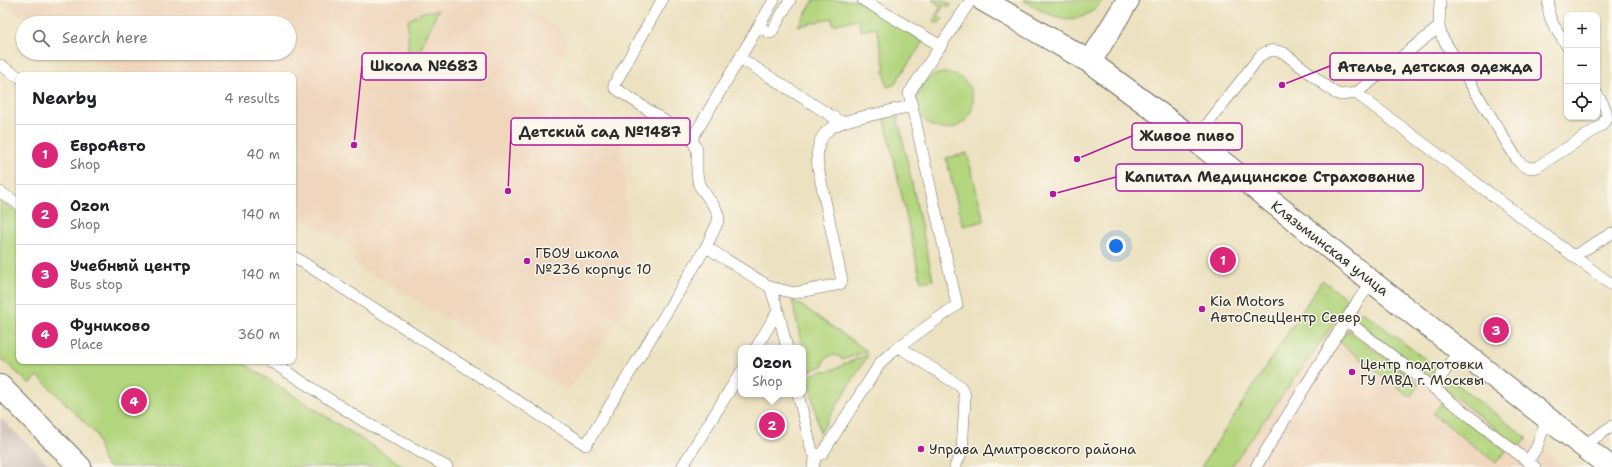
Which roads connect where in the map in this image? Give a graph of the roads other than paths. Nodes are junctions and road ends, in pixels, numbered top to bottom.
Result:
1 (662, 0) edge
2 (774, 0) edge
3 (790, 0) edge
4 (863, 0) edge
5 (971, 0) edge
6 (983, 0) edge
7 (1128, 0) edge
8 (1440, 0) edge
9 (1549, 0) edge
10 (758, 27) junction
11 (1439, 27) junction
12 (1564, 41) edge
13 (940, 46) junction
14 (740, 58) junction
15 (1090, 62) junction
16 (0, 65) edge
17 (16, 75) edge
18 (1356, 93) junction
19 (1600, 100) edge
20 (912, 106) junction
21 (841, 122) junction
22 (692, 139) junction
23 (1195, 140) junction
24 (0, 192) edge
25 (16, 202) edge
26 (1612, 233) edge
27 (706, 247) junction
28 (1574, 256) junction
29 (296, 258) edge
30 (1372, 282) junction
31 (1612, 285) edge
32 (770, 287) junction
33 (778, 312) junction
34 (1346, 320) junction
35 (758, 345) edge
36 (786, 345) edge
37 (899, 347) junction
38 (1460, 349) junction
39 (275, 364) edge
40 (738, 377) edge
41 (0, 386) edge
42 (1433, 388) junction
43 (799, 397) edge
44 (1547, 418) junction
45 (1612, 426) edge
46 (1583, 446) junction
47 (816, 455) junction
48 (1532, 464) edge
49 (80, 467) edge
50 (447, 467) edge
51 (682, 467) edge
52 (813, 467) edge
53 (955, 467) edge
54 (1256, 467) edge
55 (1610, 467) edge

1 - 22 lane
2 - 10 lane
3 - 10 lane
4 - 13 lane
5 - 13 lane
6 - 15 street, Клязьминская улица
7 - 15 street
8 - 11 lane
9 - 12 lane
10 - 14 lane
11 - 18 lane
11 - 19 lane
13 - 20 lane
14 - 21 lane
14 - 22 lane
15 - 23 street, Клязьминская улица
16 - 17 lane
18 - 23 lane
18 - 28 lane
20 - 21 lane
20 - 37 lane
21 - 32 lane
22 - 27 lane
23 - 30 street, Клязьминская улица
24 - 25 lane
26 - 28 lane
27 - 29 lane
27 - 32 lane
28 - 31 lane
30 - 34 lane
30 - 38 street, Клязьминская улица
32 - 33 lane
33 - 35 lane
33 - 36 lane
34 - 42 lane
34 - 54 lane
37 - 47 lane
37 - 53 lane
38 - 42 lane
38 - 44 street, Клязьминская улица
39 - 50 lane
40 - 51 lane
41 - 49 street
42 - 48 lane
43 - 47 lane
44 - 46 street, Клязьминская улица
44 - 48 lane
45 - 46 lane
46 - 55 street, Клязьминская улица
47 - 52 lane

